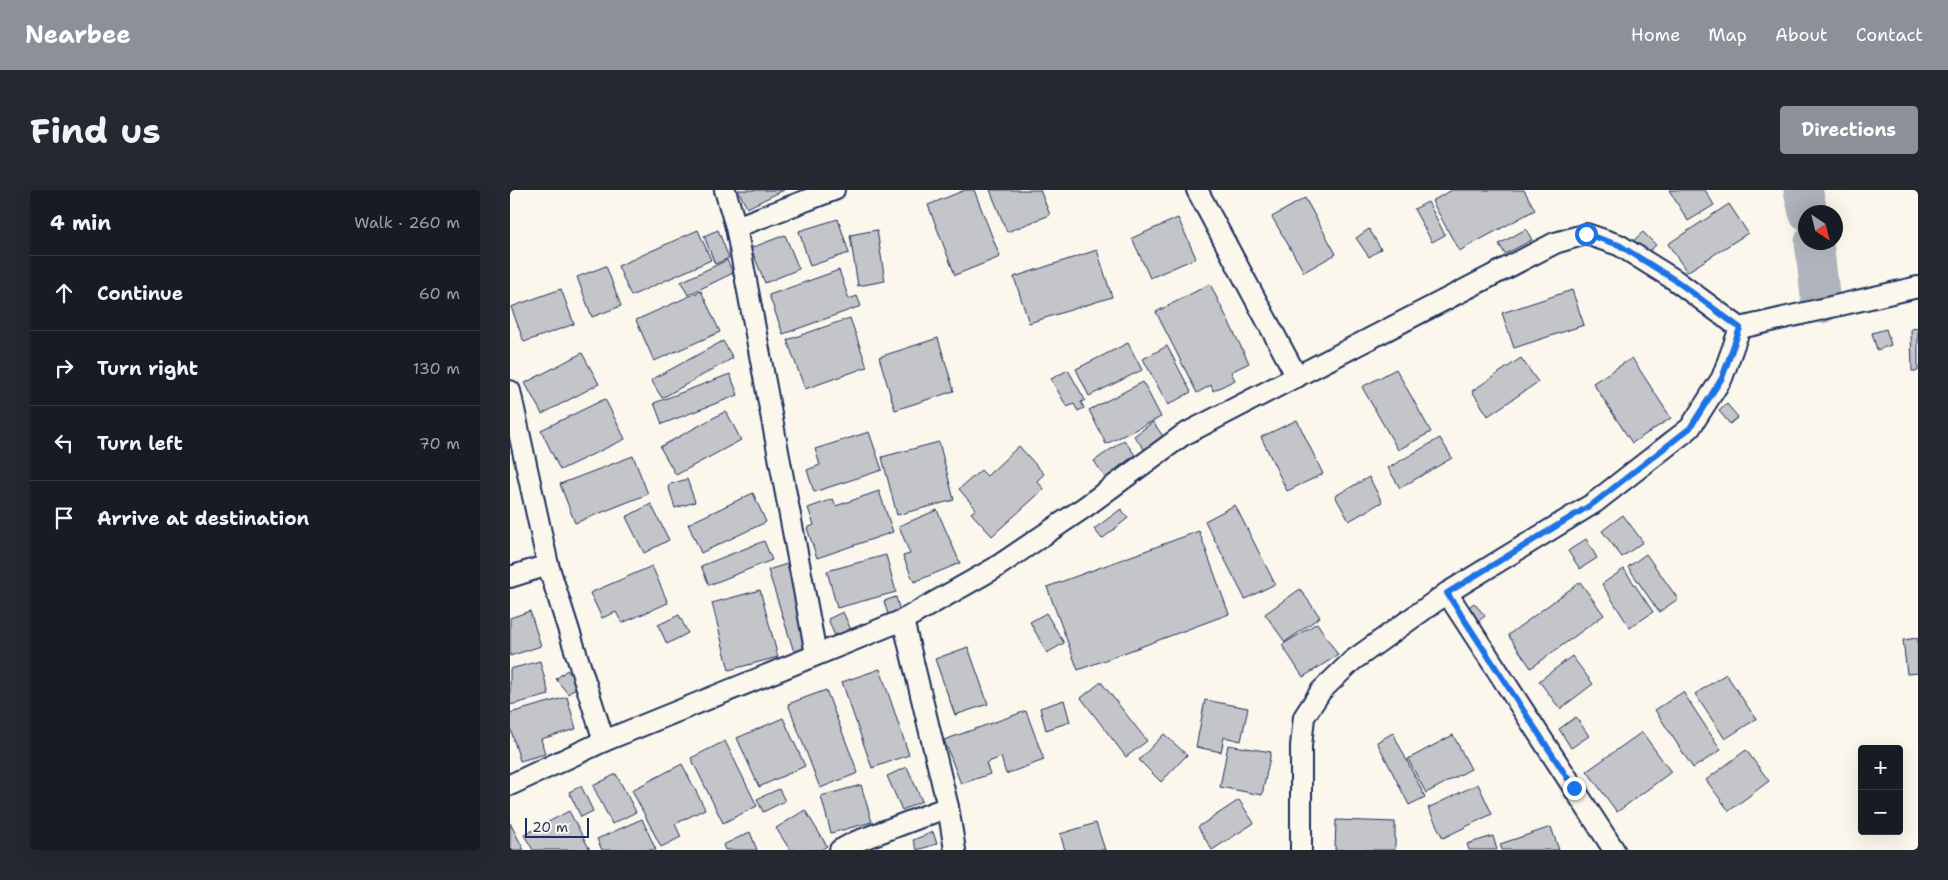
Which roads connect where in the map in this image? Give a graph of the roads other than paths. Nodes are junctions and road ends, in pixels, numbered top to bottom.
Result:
1 (725, 190) edge
2 (834, 190) edge
3 (1197, 190) edge
4 (736, 227) junction
5 (1918, 287) edge
6 (1740, 328) junction
7 (1297, 377) junction
8 (510, 391) edge
9 (548, 565) junction
10 (510, 577) edge
11 (1447, 593) junction
12 (903, 620) junction
13 (816, 654) junction
14 (604, 741) junction
15 (510, 785) edge
16 (948, 807) junction
17 (840, 850) edge
18 (955, 850) edge
19 (1302, 850) edge
20 (1614, 850) edge

1 - 4 street
2 - 4 street
3 - 7 street
4 - 13 street
5 - 6 street
6 - 7 street
6 - 11 street
7 - 12 street
8 - 9 street
9 - 10 street
9 - 14 street
11 - 19 street
11 - 20 street
12 - 13 street
12 - 16 street
13 - 14 street
14 - 15 street
16 - 17 street
16 - 18 street

